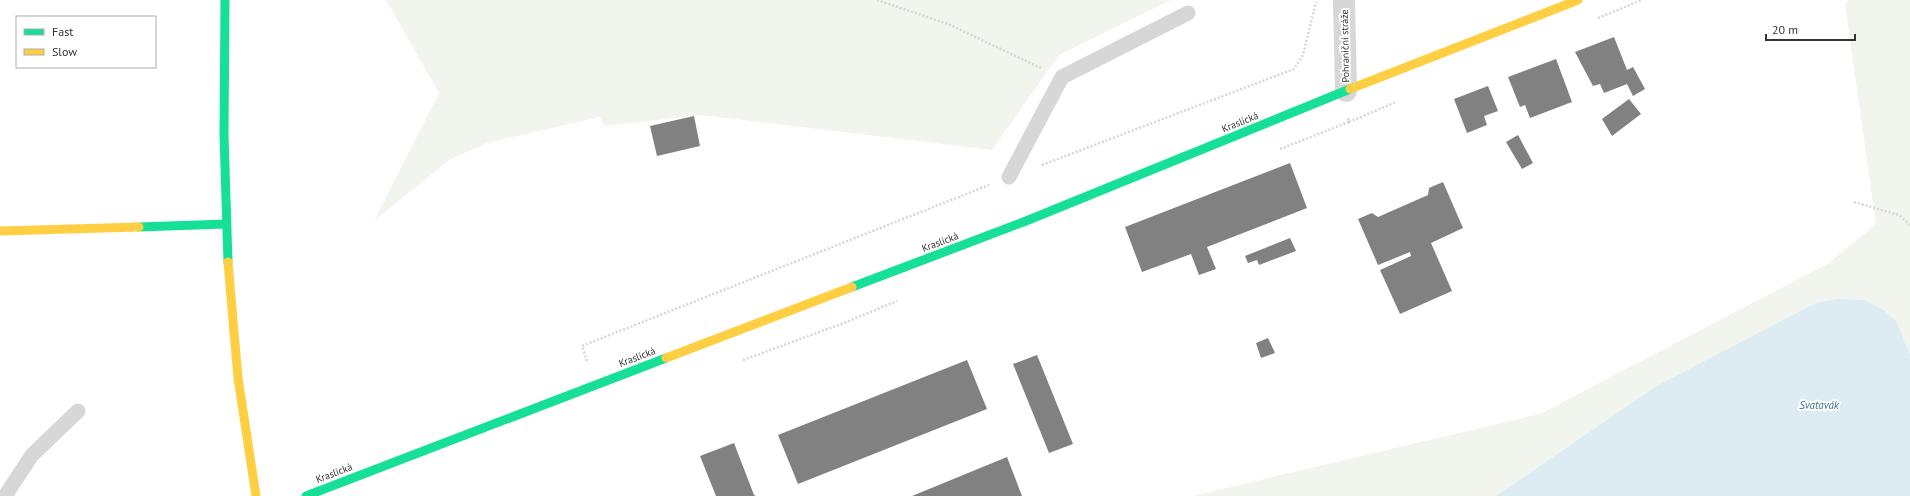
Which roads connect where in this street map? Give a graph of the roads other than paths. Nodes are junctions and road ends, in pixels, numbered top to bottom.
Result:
1 (225, 0) edge
2 (1344, 0) edge
3 (1578, 0) edge
4 (1188, 13) dead end
5 (1346, 91) junction
6 (1009, 177) road end
7 (226, 224) junction
8 (0, 231) edge
9 (78, 411) dead end
10 (5, 496) edge
11 (256, 496) edge
12 (306, 496) edge

1 - 7 main road
2 - 5 street, Pohraniční stráže
3 - 5 main road, Kraslická
4 - 6 lane
5 - 12 main road, Kraslická
7 - 8 main road
7 - 11 main road
9 - 10 lane

